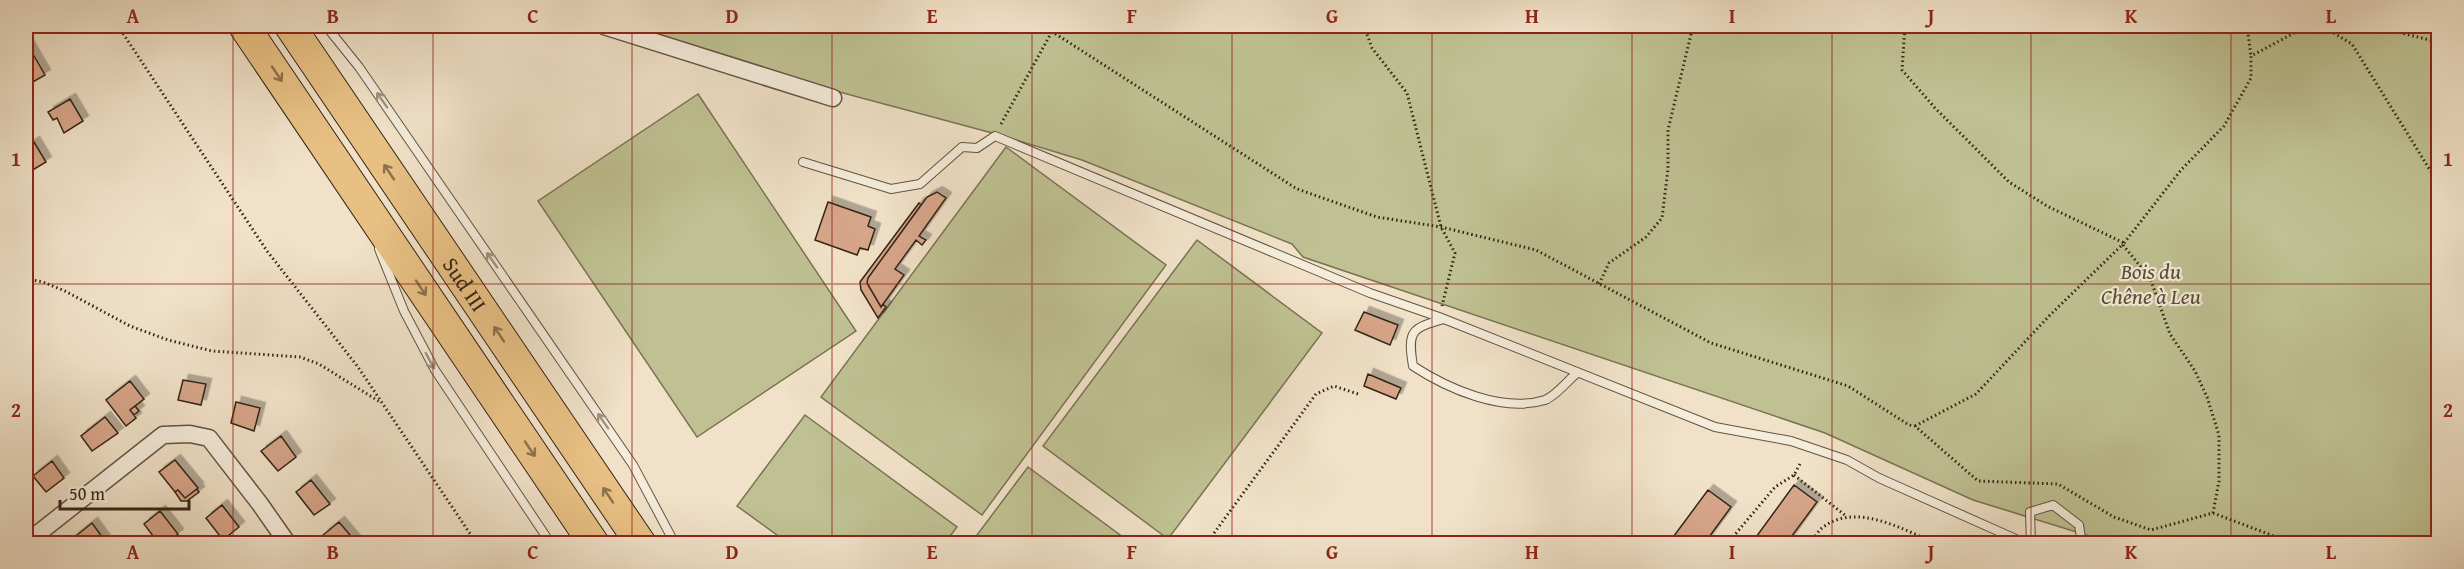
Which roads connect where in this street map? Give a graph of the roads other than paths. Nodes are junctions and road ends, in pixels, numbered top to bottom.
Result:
1 (244, 26) edge
2 (290, 26) edge
3 (326, 26) edge
4 (604, 26) edge
5 (833, 98) dead end
6 (803, 162) dead end
7 (357, 192) junction
8 (1442, 318) junction
9 (1577, 372) junction
10 (26, 543) edge
11 (288, 543) edge
12 (551, 543) edge
13 (594, 543) edge
14 (641, 543) edge
15 (675, 543) edge
16 (2029, 543) edge
17 (2082, 543) edge

1 -> 7 highway, Sud III
14 -> 2 highway, Sud III
15 -> 3 lane
4 - 5 street
6 - 8 lane
7 -> 12 lane
7 -> 13 highway, Sud III
8 - 9 lane
8 - 9 lane
9 - 16 lane
10 - 11 street
16 - 17 lane

